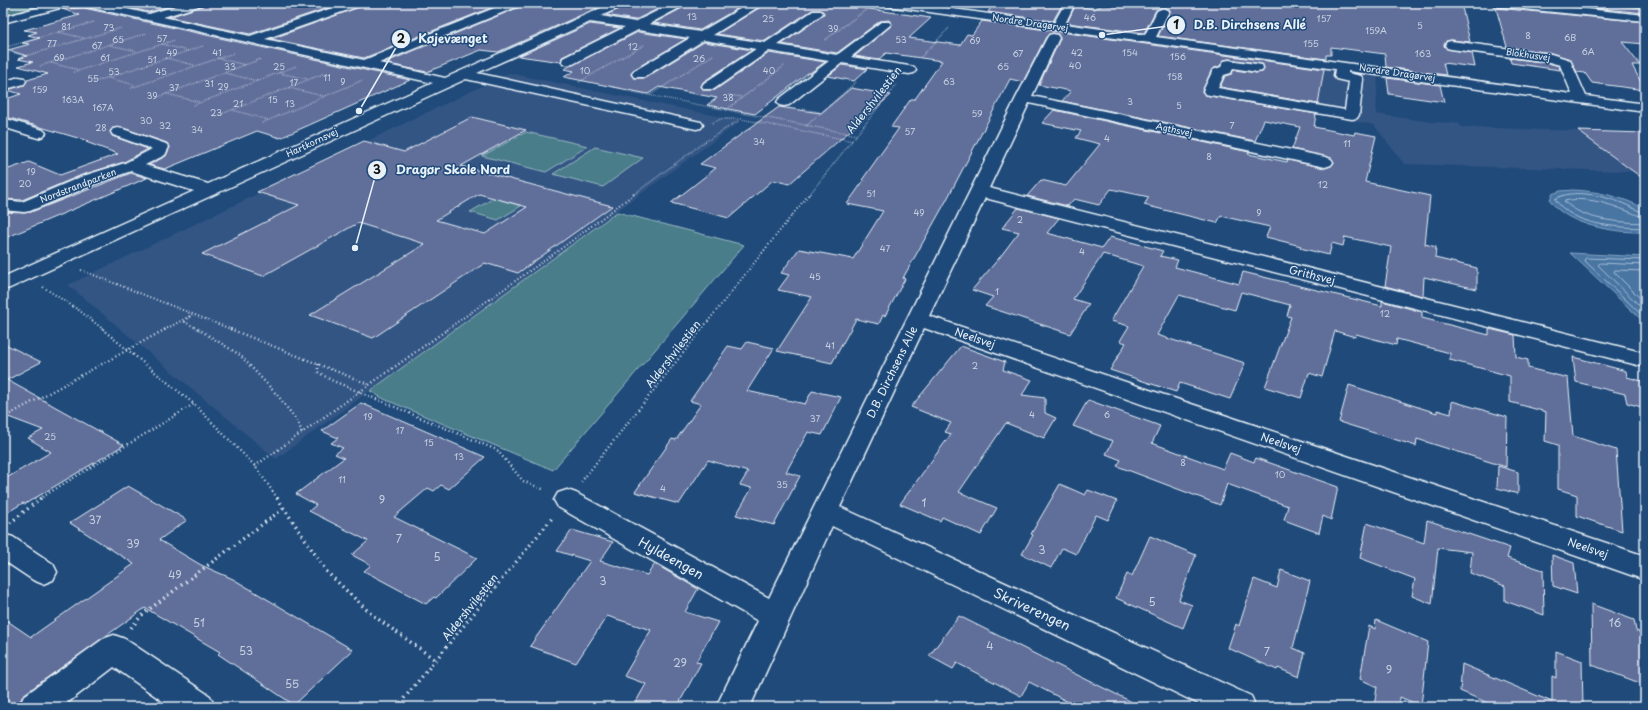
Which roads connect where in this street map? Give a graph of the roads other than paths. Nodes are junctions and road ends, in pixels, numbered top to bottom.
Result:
1 (81, 3) edge
2 (86, 3) edge
3 (198, 3) edge
4 (358, 3) edge
5 (516, 3) edge
6 (621, 3) edge
7 (681, 3) edge
8 (887, 3) edge
9 (972, 3) edge
10 (1070, 3) edge
11 (1495, 3) edge
12 (754, 5) dead end
13 (1163, 11) dead end
14 (817, 13) dead end
15 (963, 14) junction
16 (154, 17) junction
17 (589, 18) junction
18 (1645, 18) edge
19 (3, 20) edge
20 (884, 24) dead end
21 (636, 26) junction
22 (1055, 32) junction
23 (702, 36) junction
24 (252, 39) junction
25 (1149, 39) junction
26 (1451, 45) dead end
27 (767, 47) junction
28 (838, 58) junction
29 (568, 61) dead end
30 (366, 64) junction
31 (909, 70) road end
32 (1268, 70) dead end
33 (1342, 71) junction
34 (1283, 72) dead end
35 (463, 74) junction
36 (639, 74) dead end
37 (19, 81) dead end
38 (445, 82) junction
39 (3, 86) edge
40 (709, 86) dead end
41 (1531, 92) junction
42 (1023, 98) junction
43 (1581, 99) junction
44 (784, 102) dead end
45 (1634, 107) edge
46 (3, 122) edge
47 (1645, 124) edge
48 (696, 125) road end
49 (118, 132) dead end
50 (38, 133) dead end
51 (1325, 162) dead end
52 (131, 166) junction
53 (209, 190) junction
54 (979, 191) junction
55 (3, 205) edge
56 (24, 207) junction
57 (3, 216) edge
58 (3, 284) edge
59 (918, 319) junction
60 (1645, 360) edge
61 (567, 500) road end
62 (825, 511) junction
63 (6, 534) edge
64 (1645, 568) edge
65 (43, 572) dead end
66 (776, 616) junction
67 (36, 707) edge
68 (198, 707) edge
69 (733, 707) edge
70 (1239, 707) edge

1 - 19 street
2 - 16 street
3 - 16 street
4 - 24 street
5 - 30 street
6 - 17 street, Hartkornsvej
7 - 21 street
8 - 15 street, Nordre Dragørvej
9 - 15 street
10 - 22 street, D.B. Dirchsens Alle
11 - 18 street
12 - 23 street
13 - 25 street
14 - 27 street
15 - 22 street, Nordre Dragørvej
16 - 24 street
17 - 21 street
17 - 35 street, Hartkornsvej
20 - 28 street
21 - 23 street
21 - 29 street
22 - 25 street, Nordre Dragørvej
22 - 42 street, D.B. Dirchsens Alle
23 - 27 street
23 - 36 street
24 - 30 street
25 - 33 street, Nordre Dragørvej
26 - 43 street, Blokhusvej
27 - 28 street
27 - 40 street
28 - 31 street
28 - 44 street
30 - 38 street
32 - 33 street
33 - 34 street
33 - 41 street, Nordre Dragørvej
35 - 38 street, Hartkornsvej
35 - 48 street
37 - 39 street
38 - 53 street, Hartkornsvej
41 - 43 street, Nordre Dragørvej
41 - 45 street
42 - 51 street, Agthsvej
42 - 54 street, D.B. Dirchsens Alle
43 - 45 street, Nordre Dragørvej
45 - 47 street
46 - 50 street
49 - 52 street, Nordstrandparken
52 - 53 street
52 - 56 street, Nordstrandparken
53 - 58 street, Hartkornsvej
54 - 59 street, D.B. Dirchsens Alle
54 - 60 street, Grithsvej
55 - 56 street, Nordstrandparken
56 - 57 street, Nordstrandparken
59 - 62 street, D.B. Dirchsens Alle
59 - 64 street, Neelsvej
61 - 66 street, Hyldeengen
62 - 66 street, D.B. Dirchsens Alle
62 - 70 street, Skriverengen
63 - 65 street
66 - 69 street, D.B. Dirchsens Alle
67 - 68 street

